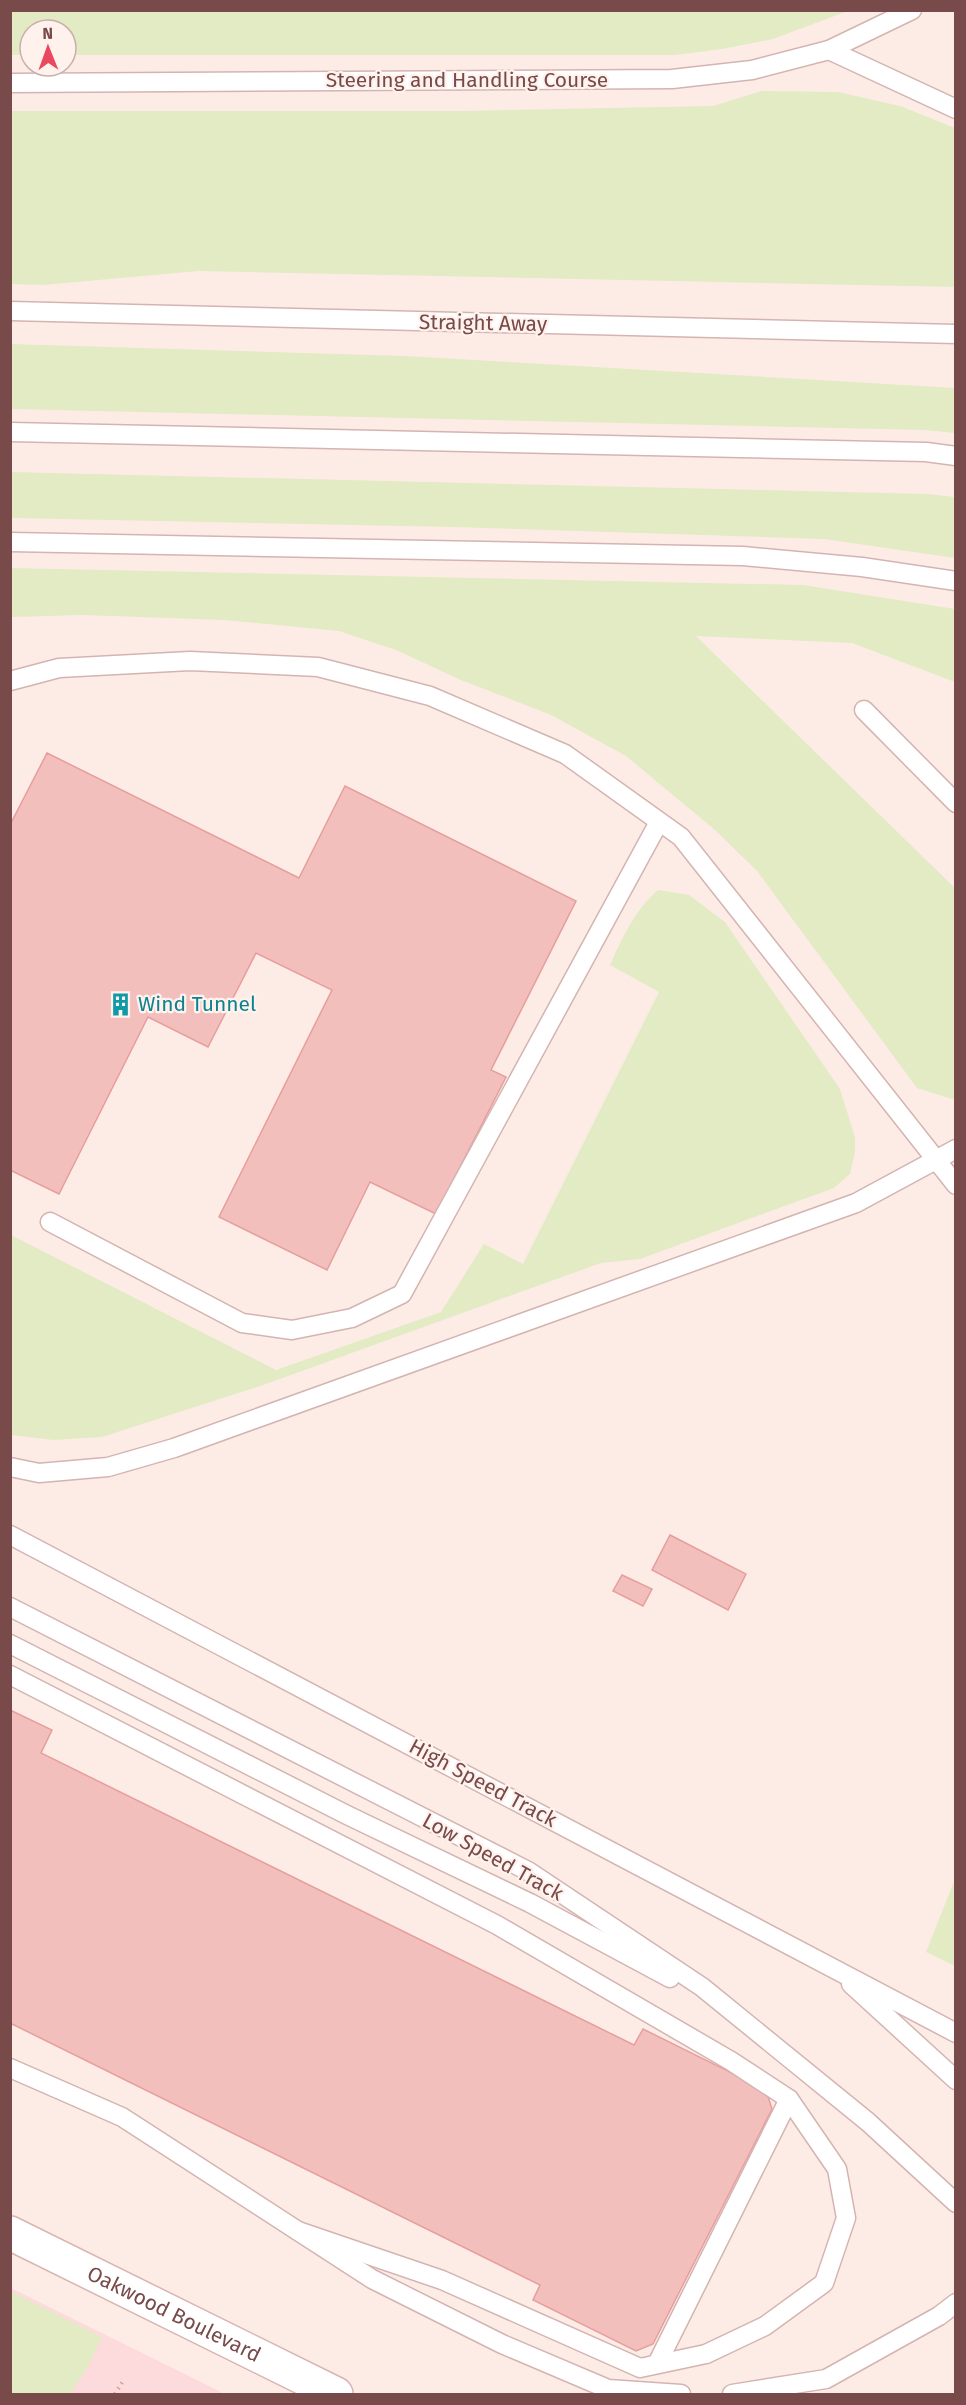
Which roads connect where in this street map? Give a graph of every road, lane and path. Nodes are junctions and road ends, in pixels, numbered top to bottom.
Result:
1 (912, 10) edge
2 (829, 50) junction
3 (10, 83) edge
4 (956, 109) edge
5 (10, 311) edge
6 (911, 333) junction
7 (956, 334) edge
8 (956, 340) edge
9 (10, 432) edge
10 (956, 456) edge
11 (10, 542) edge
12 (956, 581) edge
13 (10, 681) edge
14 (864, 710) dead end
15 (956, 803) edge
16 (659, 822) junction
17 (956, 1149) edge
18 (937, 1159) junction
19 (956, 1185) edge
20 (50, 1222) dead end
21 (10, 1467) edge
22 (10, 1535) edge
23 (10, 1607) edge
24 (10, 1644) edge
25 (10, 1675) edge
26 (830, 1965) junction
27 (734, 2013) junction
28 (956, 2033) edge
29 (10, 2068) edge
30 (956, 2080) edge
31 (789, 2098) junction
32 (956, 2203) edge
33 (298, 2231) junction
34 (10, 2234) edge
35 (956, 2303) edge
36 (657, 2364) junction
37 (123, 2381) dead end
38 (115, 2394) edge
39 (336, 2394) edge
40 (681, 2394) edge
41 (732, 2394) edge

1 - 2 lane, Steering and Handling Course
2 - 3 lane, Steering and Handling Course
2 - 4 lane
5 - 6 lane, Straight Away
6 - 7 lane, Straight Away
6 - 8 lane
9 - 10 lane
11 - 12 lane
13 - 16 lane
14 - 15 lane
16 - 18 lane
16 - 20 lane
17 - 18 lane
18 - 19 lane
18 - 21 lane
22 - 26 lane, High Speed Track
23 - 27 lane, Low Speed Track
24 - 27 lane
25 - 31 lane
26 - 28 lane, High Speed Track
26 - 30 lane
27 - 32 lane, Low Speed Track
29 - 33 lane
31 - 36 lane
31 - 36 lane
33 - 36 lane
33 - 40 lane
34 - 39 main road, Oakwood Boulevard
35 - 41 lane
37 - 38 path

